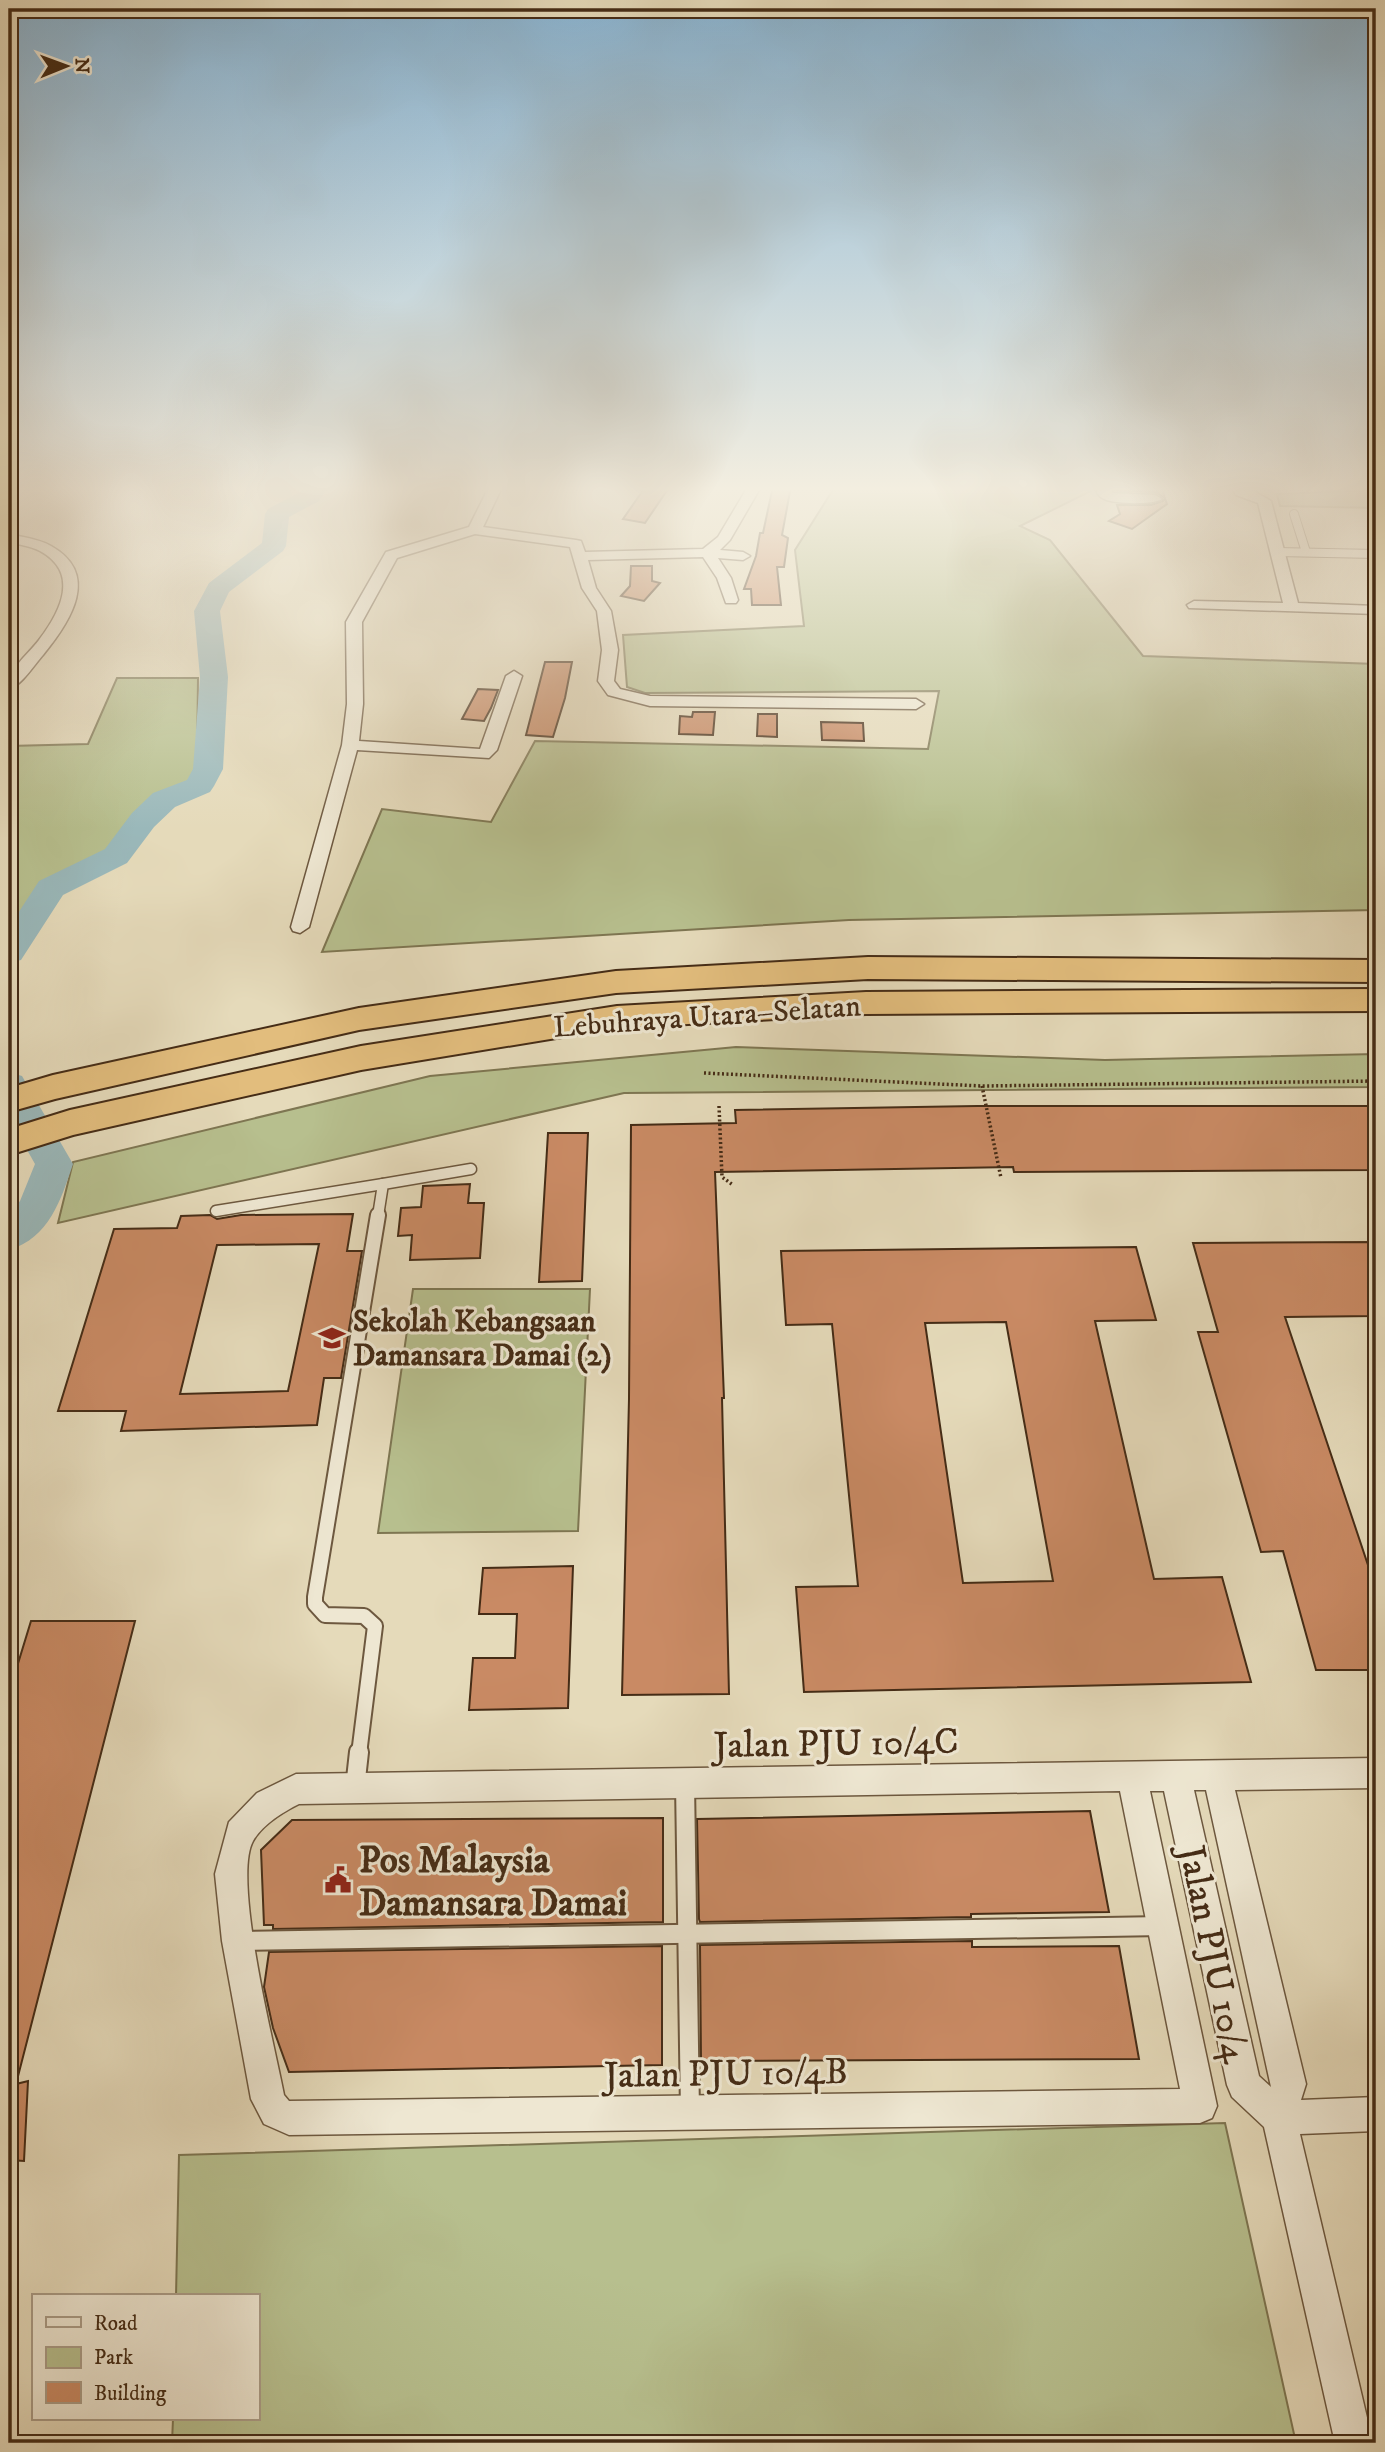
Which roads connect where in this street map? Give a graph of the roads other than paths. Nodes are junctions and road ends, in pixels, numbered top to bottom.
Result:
1 (70, 599) edge
2 (366, 599) edge
3 (596, 599) edge
4 (1290, 599) edge
5 (1194, 605) dead end
6 (1292, 608) junction
7 (1376, 610) edge
8 (514, 676) dead end
9 (9, 684) edge
10 (916, 704) dead end
11 (350, 745) junction
12 (300, 927) dead end
13 (1376, 971) edge
14 (1376, 1000) edge
15 (9, 1100) edge
16 (9, 1142) edge
17 (471, 1169) dead end
18 (383, 1184) junction
19 (216, 1211) dead end
20 (1376, 1773) edge
21 (1217, 1775) junction
22 (1132, 1776) junction
23 (1176, 1776) junction
24 (685, 1783) junction
25 (355, 1788) junction
26 (296, 1789) joint
27 (1163, 1926) junction
28 (687, 1934) junction
29 (238, 1941) junction
30 (690, 2112) junction
31 (1376, 2114) edge
32 (1279, 2118) junction
33 (1354, 2443) edge

1 - 9 street
2 - 11 street
3 - 10 street
4 - 6 street
5 - 6 street
6 - 7 street
8 - 11 street
11 - 12 street
13 - 15 highway, Lebuhraya Utara–Selatan
14 - 16 highway, Lebuhraya Utara–Selatan
17 - 18 lane
18 - 19 lane
18 - 25 lane
20 - 21 street, Jalan PJU 10/4C
21 - 23 street, Jalan PJU 10/4C
21 - 32 street, Jalan PJU 10/4
22 - 23 street, Jalan PJU 10/4C
22 - 24 street, Jalan PJU 10/4C
22 - 27 street, Jalan PJU 10/4B
23 - 32 street, Jalan PJU 10/4
24 - 25 street, Jalan PJU 10/4C
24 - 28 lane
25 - 26 street, Jalan PJU 10/4C
26 - 29 street, Jalan PJU 10/4B
27 - 28 lane
27 - 30 street, Jalan PJU 10/4B
28 - 29 lane
28 - 30 lane
29 - 30 street, Jalan PJU 10/4B
31 - 32 street
32 - 33 street, Jalan PJU 10/4

